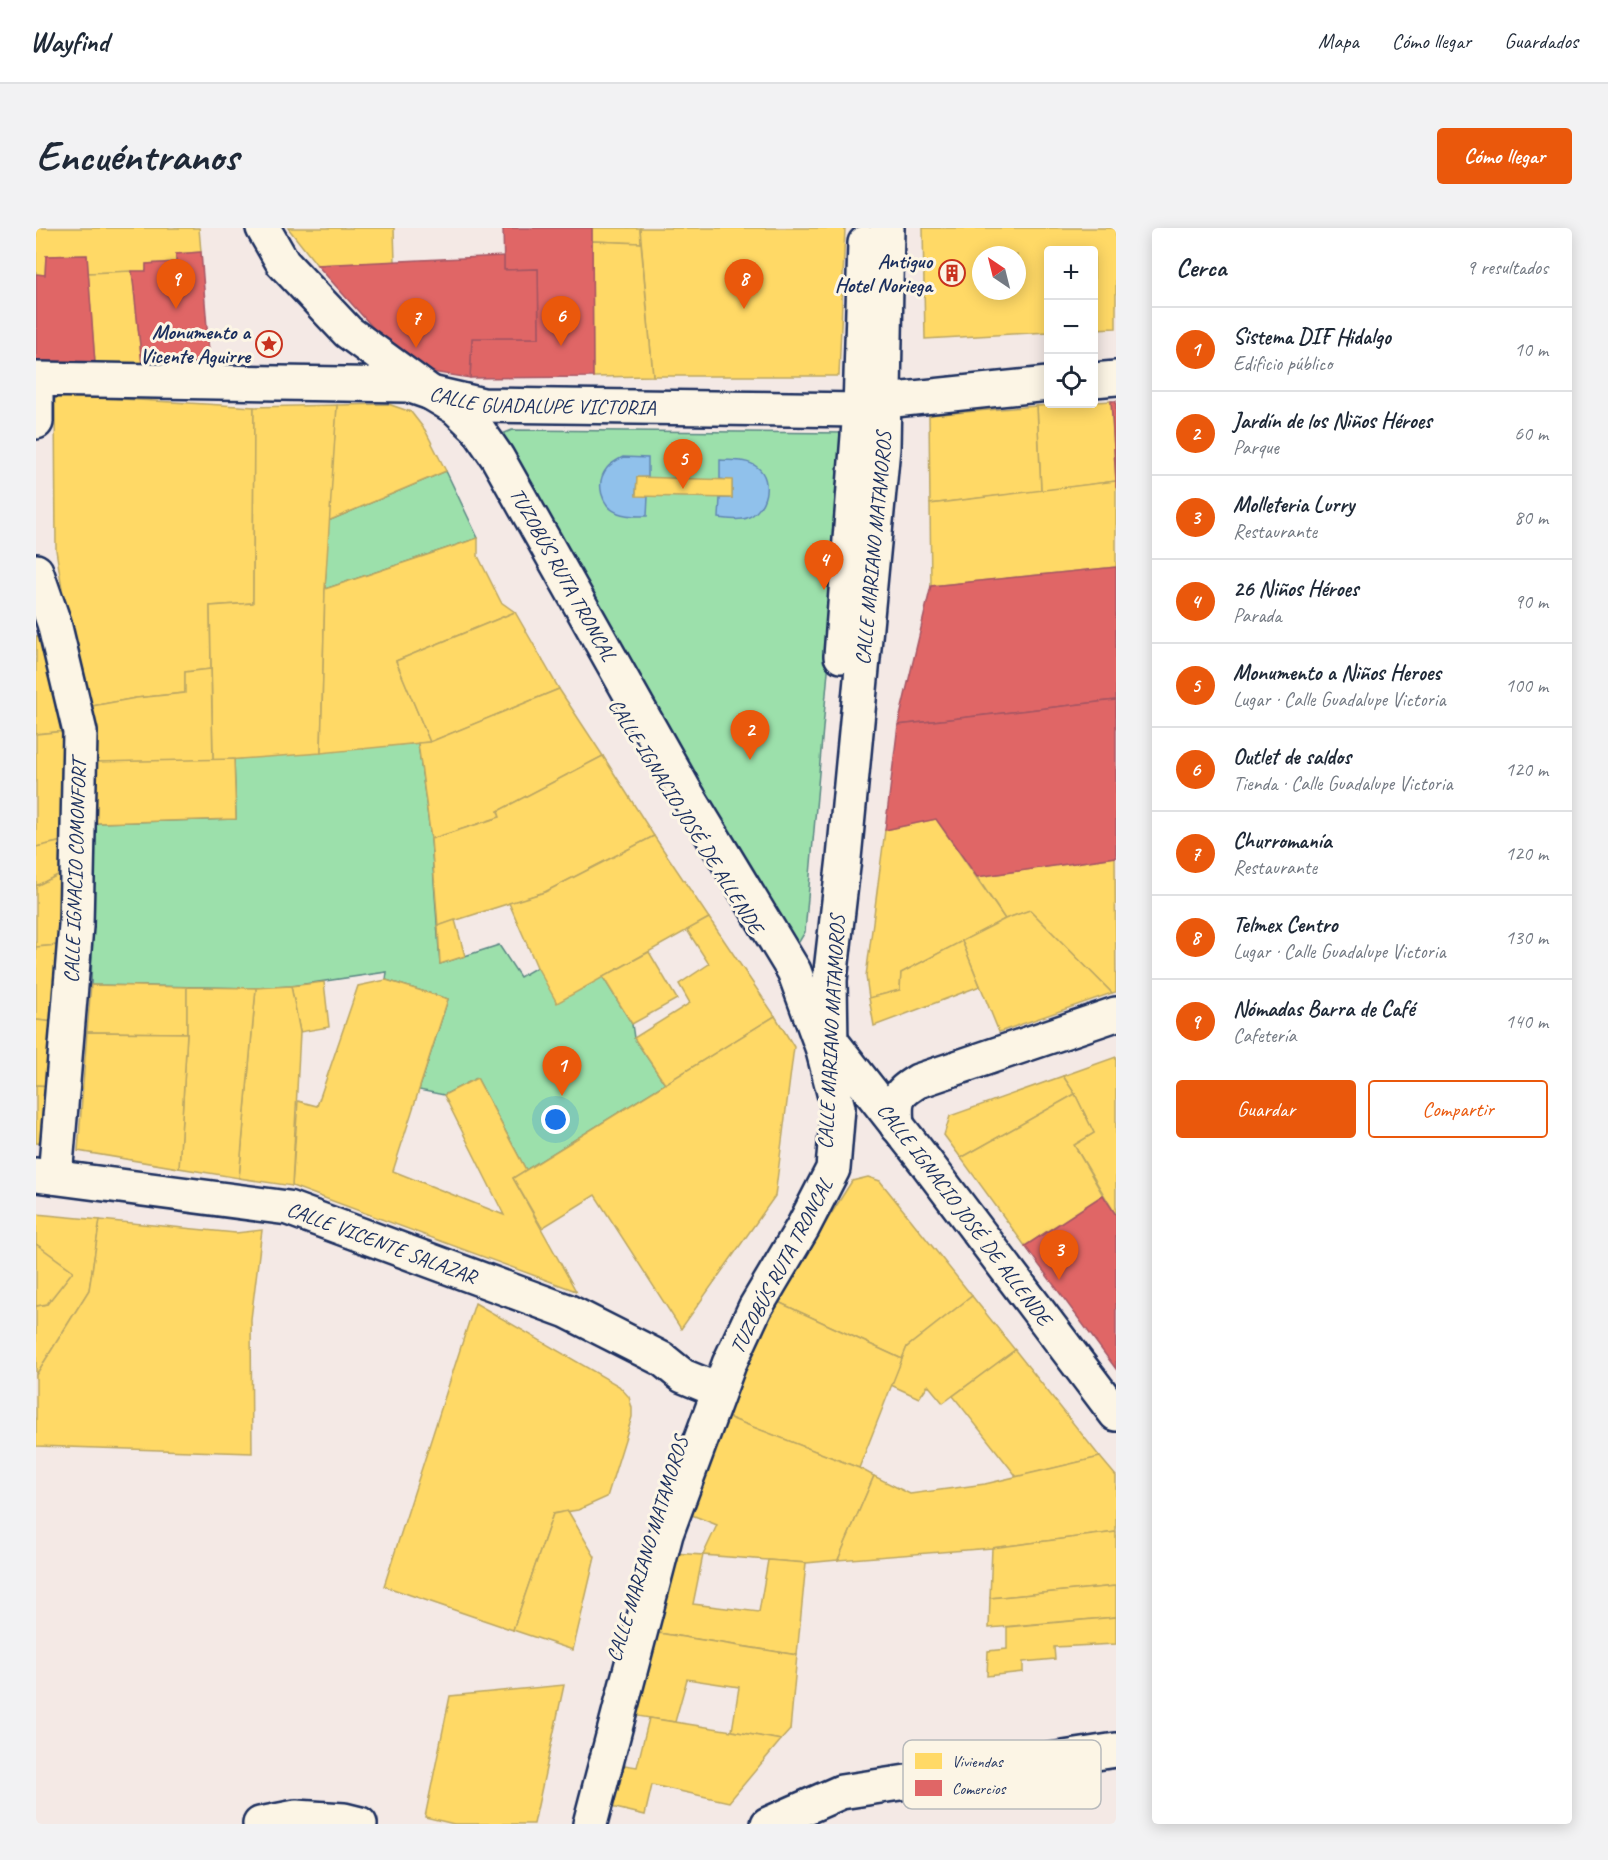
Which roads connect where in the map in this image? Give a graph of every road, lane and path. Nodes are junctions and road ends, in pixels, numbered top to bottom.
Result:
1 (255, 228) edge
2 (263, 228) edge
3 (865, 228) edge
4 (887, 228) edge
5 (1116, 378) edge
6 (36, 379) edge
7 (1098, 380) edge
8 (1044, 384) edge
9 (420, 389) junction
10 (872, 405) junction
11 (36, 422) edge
12 (36, 571) edge
13 (1116, 1014) edge
14 (832, 1043) junction
15 (918, 1081) junction
16 (897, 1125) junction
17 (45, 1176) edge
18 (705, 1386) junction
19 (1116, 1414) edge
20 (1116, 1431) edge
21 (1116, 1750) edge
22 (1101, 1752) edge
23 (903, 1783) edge
24 (588, 1821) edge
25 (260, 1824) edge
26 (360, 1824) edge
27 (768, 1824) edge

1 - 9 street, CALLE IGNACIO JOSÉ DE ALLENDE
2 - 9 street
3 - 10 street, TUZOBÚS RUTA TRONCAL
4 - 10 street, CALLE MARIANO MATAMOROS
5 - 7 street
6 - 9 street, CALLE GUADALUPE VICTORIA
6 - 11 street
8 - 10 street, CALLE GUADALUPE VICTORIA
9 - 10 street, CALLE GUADALUPE VICTORIA
9 - 14 street, CALLE IGNACIO JOSÉ DE ALLENDE
10 - 14 street, TUZOBÚS RUTA TRONCAL
12 - 17 street, CALLE IGNACIO COMONFORT
13 - 15 street
14 - 15 street
14 - 16 street, CALLE IGNACIO JOSÉ DE ALLENDE
14 - 18 street, CALLE MARIANO MATAMOROS
14 - 20 street, TUZOBÚS RUTA TRONCAL
14 - 24 street, TUZOBÚS RUTA TRONCAL
15 - 16 street
16 - 19 street, CALLE IGNACIO JOSÉ DE ALLENDE
17 - 18 street, CALLE VICENTE SALAZAR
18 - 24 street, CALLE MARIANO MATAMOROS
21 - 22 street
23 - 27 street
25 - 26 street

